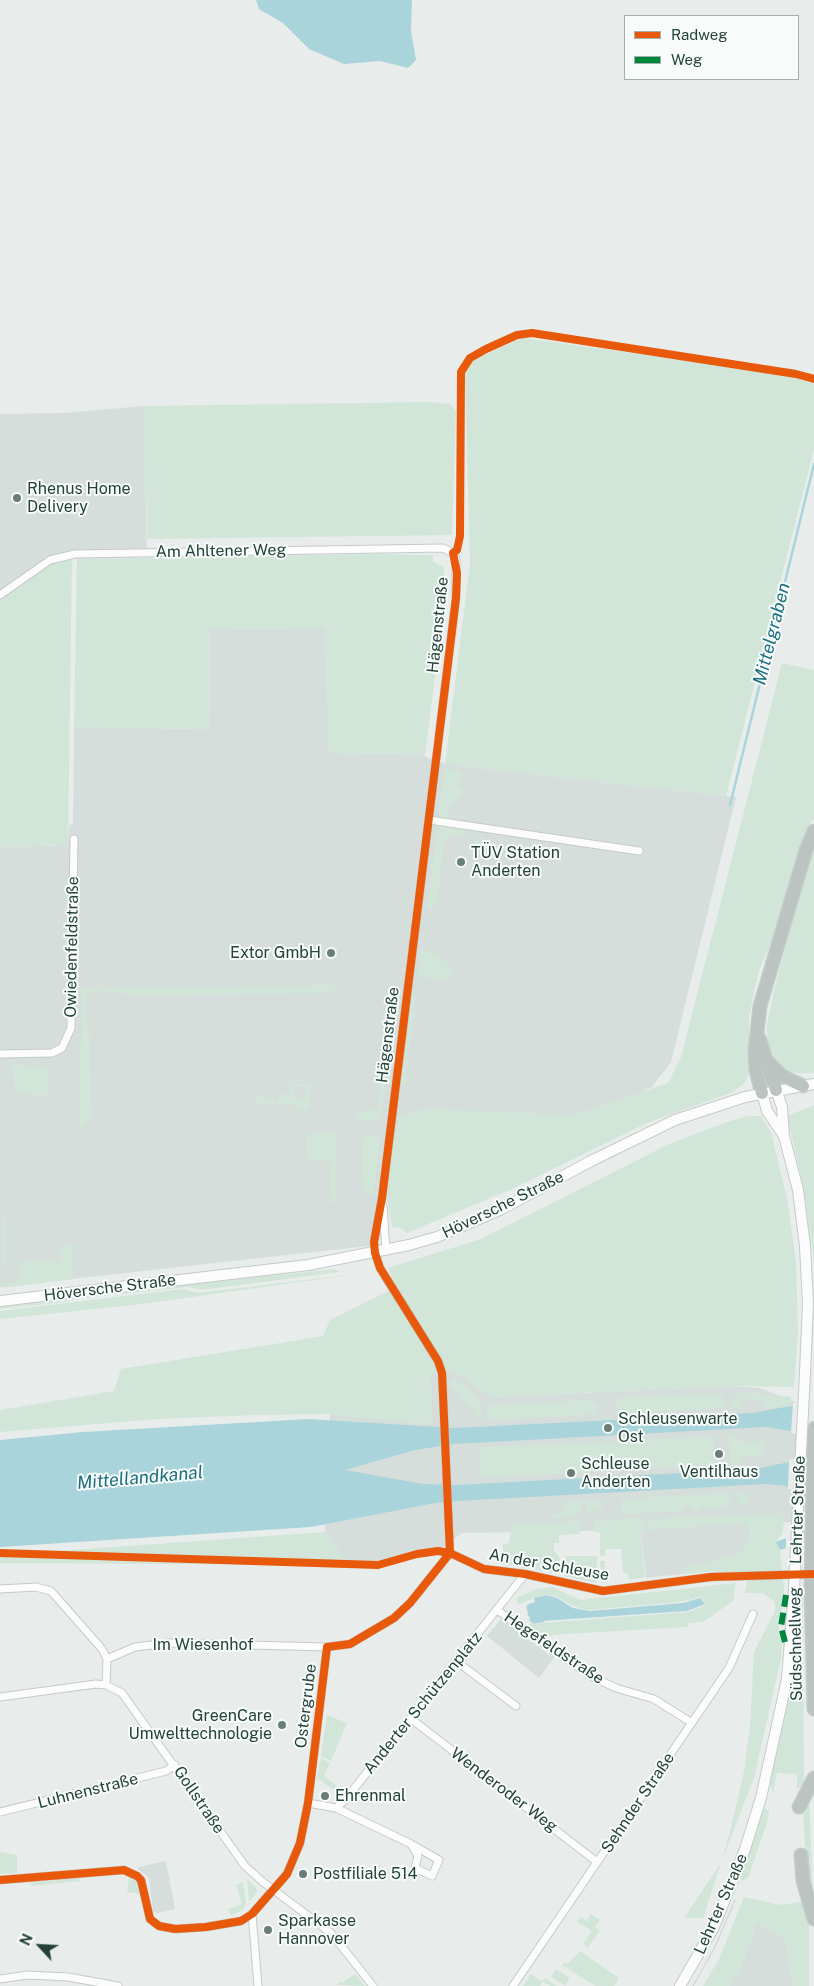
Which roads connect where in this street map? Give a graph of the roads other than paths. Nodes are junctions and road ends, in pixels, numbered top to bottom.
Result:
1 (452, 553) joint
2 (0, 595) edge
3 (429, 820) junction
4 (814, 830) edge
5 (74, 840) dead end
6 (639, 851) dead end
7 (757, 1033) junction
8 (0, 1054) edge
9 (767, 1060) junction
10 (808, 1085) edge
11 (776, 1090) junction
12 (762, 1093) junction
13 (784, 1136) junction
14 (382, 1198) junction
15 (386, 1251) junction
16 (375, 1253) junction
17 (0, 1301) edge
18 (814, 1427) edge
19 (450, 1553) junction
20 (526, 1574) junction
21 (814, 1574) edge
22 (0, 1589) edge
23 (498, 1610) junction
24 (753, 1614) dead end
25 (327, 1647) junction
26 (107, 1659) junction
27 (456, 1661) junction
28 (106, 1685) junction
29 (0, 1697) edge
30 (516, 1706) dead end
31 (814, 1709) edge
32 (410, 1718) junction
33 (692, 1723) junction
34 (174, 1765) junction
35 (814, 1778) edge
36 (308, 1804) junction
37 (336, 1808) junction
38 (799, 1808) dead end
39 (0, 1812) edge
40 (412, 1844) junction
41 (801, 1855) dead end
42 (598, 1862) junction
43 (0, 1880) edge
44 (272, 1889) junction
45 (252, 1914) junction
46 (814, 1919) edge
47 (0, 1979) edge
48 (118, 1986) edge
49 (258, 1986) edge
50 (373, 1986) edge
51 (513, 1986) edge
52 (680, 1986) edge

1 - 2 street, Am Ahltener Weg
1 - 3 street, Hägenstraße
3 - 6 street
3 - 14 street, Hägenstraße
4 - 7 highway
5 - 8 street, Owiedenfeldstraße
7 - 9 highway
7 - 12 highway
9 - 10 highway
9 - 11 highway
10 - 11 main road, Höversche Straße
11 - 12 main road, Höversche Straße
11 - 13 main road, Lehrter Straße
12 - 13 main road, Lehrter Straße
12 - 15 main road, Höversche Straße
13 - 52 main road, Lehrter Straße, bridge
14 - 15 street, Hägenstraße
14 - 16 street, Hägenstraße
15 - 16 main road, Höversche Straße
16 - 17 main road, Höversche Straße
16 - 19 street
18 - 31 highway, Südschnellweg, bridge
19 - 20 street, An der Schleuse
19 - 25 street, Ostergrube
20 - 21 street, An der Schleuse
20 - 23 street, Anderter Schützenplatz
22 - 26 street
23 - 27 street, Anderter Schützenplatz
23 - 33 street, Hegefeldstraße
24 - 33 street, Sehnder Straße
25 - 26 street, Im Wiesenhof
25 - 36 street, Ostergrube
26 - 28 street
27 - 30 street
27 - 32 street, Anderter Schützenplatz
28 - 29 street, Gollstraße
28 - 34 street, Gollstraße
32 - 37 street, Anderter Schützenplatz
32 - 42 street, Wenderoder Weg
33 - 42 street, Sehnder Straße
34 - 39 street, Luhnenstraße
34 - 44 street, Gollstraße
35 - 38 highway
36 - 37 street
36 - 44 street, Ostergrube
37 - 40 street
40 - 40 street
41 - 46 highway
42 - 51 street, Sehnder Straße
43 - 45 street
44 - 45 street, Ostergrube
44 - 50 street, Gollstraße
45 - 49 street
47 - 48 street

